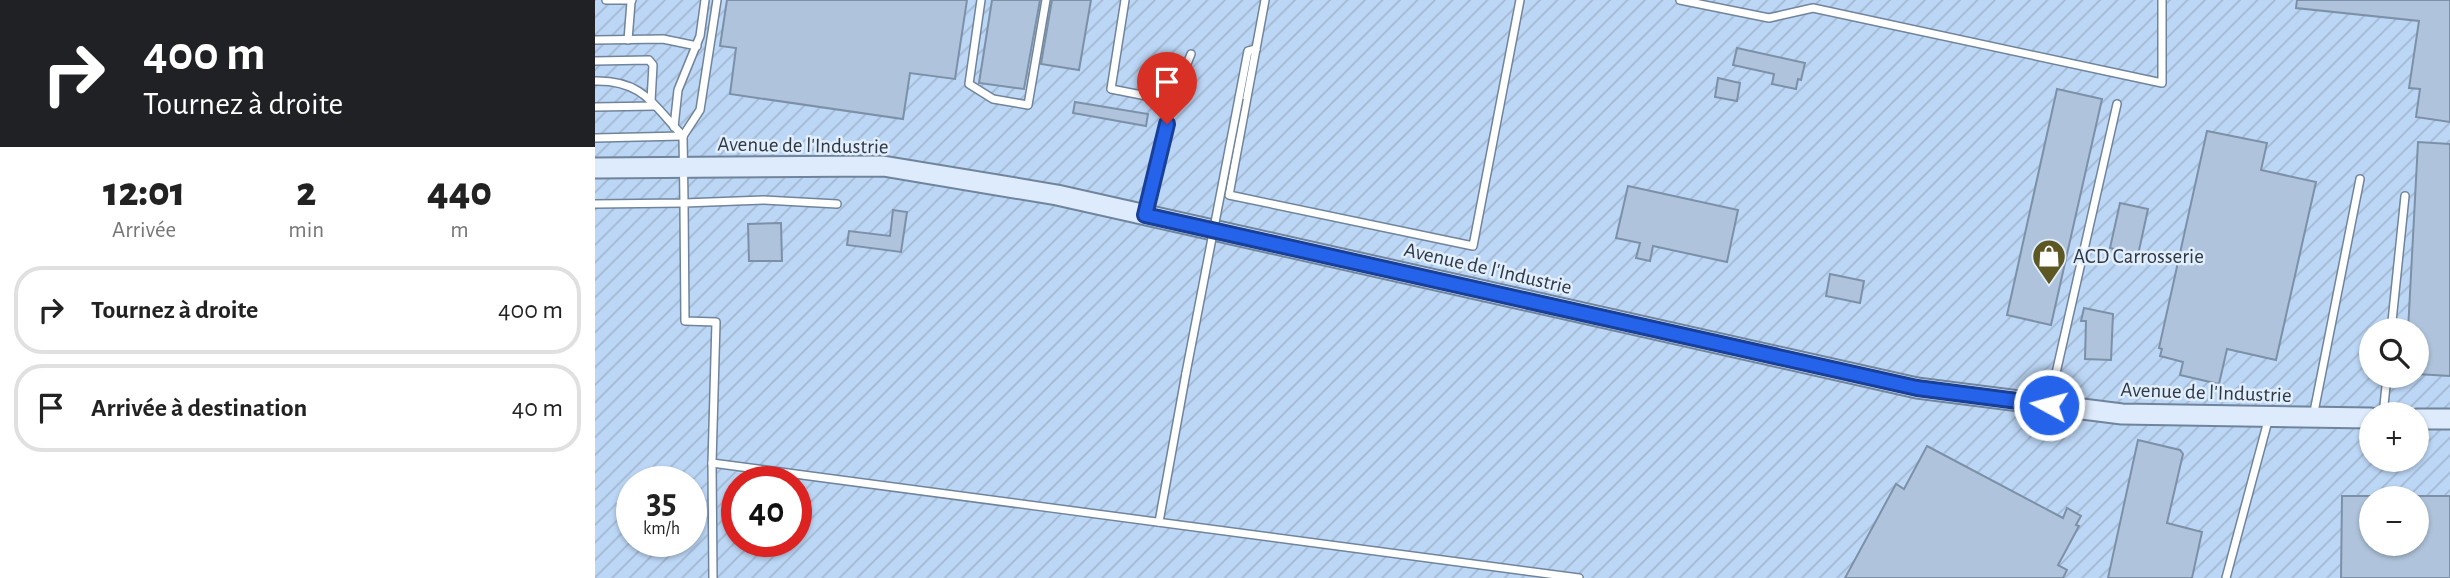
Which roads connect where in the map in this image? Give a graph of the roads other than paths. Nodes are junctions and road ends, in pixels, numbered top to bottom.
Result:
1 (605, 0) edge
2 (705, 0) edge
3 (717, 0) edge
4 (981, 0) edge
5 (1045, 0) edge
6 (1125, 0) edge
7 (1265, 0) edge
8 (1520, 0) edge
9 (1680, 0) edge
10 (2162, 0) edge
11 (631, 1) edge
12 (595, 40) edge
13 (628, 40) junction
14 (697, 46) junction
15 (1256, 49) junction
16 (1191, 54) dead end
17 (595, 61) edge
18 (595, 81) edge
19 (1172, 101) junction
20 (653, 103) junction
21 (2117, 104) dead end
22 (595, 107) edge
23 (674, 127) junction
24 (683, 136) junction
25 (595, 138) edge
26 (595, 167) edge
27 (685, 167) junction
28 (2360, 180) dead end
29 (2405, 195) dead end
30 (684, 203) junction
31 (595, 204) edge
32 (837, 204) dead end
33 (1145, 215) junction
34 (2392, 318) edge
35 (2049, 405) junction
36 (2269, 416) junction
37 (2313, 418) junction
38 (2359, 418) edge
39 (2429, 419) edge
40 (2450, 419) edge
41 (712, 463) junction
42 (1159, 522) junction
43 (713, 578) edge
44 (1579, 578) edge
45 (2226, 578) edge

1 - 11 lane
2 - 14 lane
3 - 24 lane
4 - 5 lane
6 - 19 lane
7 - 15 lane
8 - 15 lane
9 - 10 lane
11 - 13 lane
12 - 13 lane
13 - 14 lane
14 - 23 lane
15 - 42 lane, bridge
16 - 19 lane
17 - 20 lane
18 - 20 lane
19 - 33 lane
20 - 22 lane
20 - 23 lane
21 - 35 lane
23 - 24 lane
24 - 25 lane
24 - 27 lane
26 - 27 street, Avenue de l'Industrie
27 - 30 lane
27 - 33 street, Avenue de l'Industrie
28 - 37 lane
29 - 34 lane
30 - 31 lane
30 - 32 lane
30 - 41 lane
33 - 35 street, Avenue de l'Industrie
35 - 36 street, Avenue de l'Industrie
36 - 37 street, Avenue de l'Industrie
36 - 45 lane
37 - 38 street, Avenue de l'Industrie
39 - 40 street
41 - 42 lane
41 - 43 lane
42 - 44 lane

